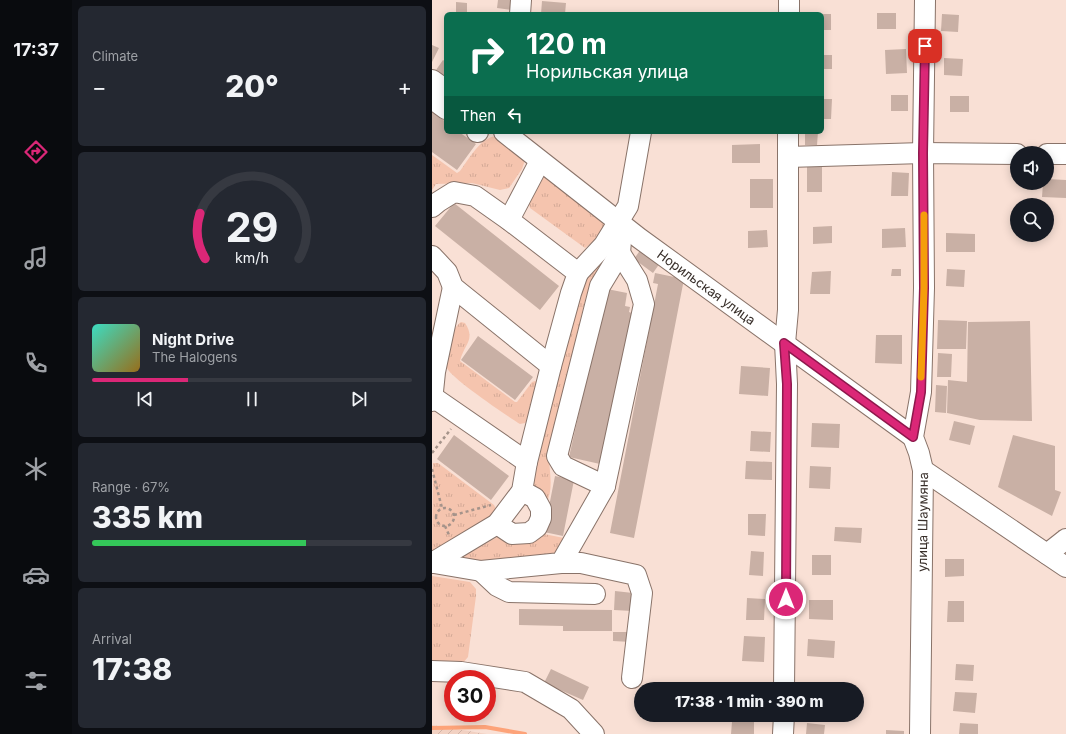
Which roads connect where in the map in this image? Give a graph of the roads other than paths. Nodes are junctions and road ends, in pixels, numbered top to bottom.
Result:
1 (521, 0) edge
2 (789, 0) edge
3 (925, 0) edge
4 (520, 12) edge
5 (789, 12) edge
6 (435, 88) edge
7 (444, 105) edge
8 (506, 134) edge
9 (641, 134) edge
10 (788, 134) edge
11 (923, 153) junction
12 (1010, 154) edge
13 (1054, 154) edge
14 (1066, 154) edge
15 (788, 157) junction
16 (540, 161) junction
17 (432, 207) edge
18 (509, 220) junction
19 (621, 223) junction
20 (620, 253) junction
21 (432, 256) edge
22 (578, 273) junction
23 (453, 287) junction
24 (784, 343) junction
25 (551, 366) junction
26 (434, 371) edge
27 (432, 399) edge
28 (913, 437) junction
29 (527, 462) junction
30 (923, 470) junction
31 (605, 486) junction
32 (520, 494) junction
33 (497, 524) junction
34 (1066, 539) edge
35 (1047, 554) junction
36 (433, 563) edge
37 (561, 563) junction
38 (1066, 567) edge
39 (481, 571) junction
40 (595, 594) dead end
41 (432, 671) edge
42 (632, 678) dead end
43 (784, 682) edge
44 (784, 722) edge
45 (594, 734) edge
46 (784, 734) edge
47 (920, 734) edge

1 - 4 street
2 - 5 street
3 - 11 street, улица Шаумяна
6 - 7 street
8 - 16 street, Норильская улица
9 - 19 street
10 - 15 street
11 - 12 street
11 - 15 street
11 - 28 street, улица Шаумяна
13 - 14 street
15 - 24 street
16 - 18 street
16 - 19 street, Норильская улица
17 - 18 street
18 - 22 street
19 - 20 street
19 - 22 street
19 - 24 street, Норильская улица
20 - 31 street
20 - 31 street
21 - 23 street
22 - 25 street
23 - 25 street
23 - 26 street
24 - 28 street, Норильская улица
24 - 43 street
25 - 29 street
26 - 27 street
27 - 29 street
28 - 30 street, улица Шаумяна
29 - 32 street
30 - 35 street
30 - 47 street, улица Шаумяна
31 - 37 street
32 - 33 street
32 - 33 street
33 - 36 street
34 - 35 street
35 - 38 street
36 - 39 street
37 - 39 street
37 - 42 street
39 - 40 street
41 - 45 street
44 - 46 street

